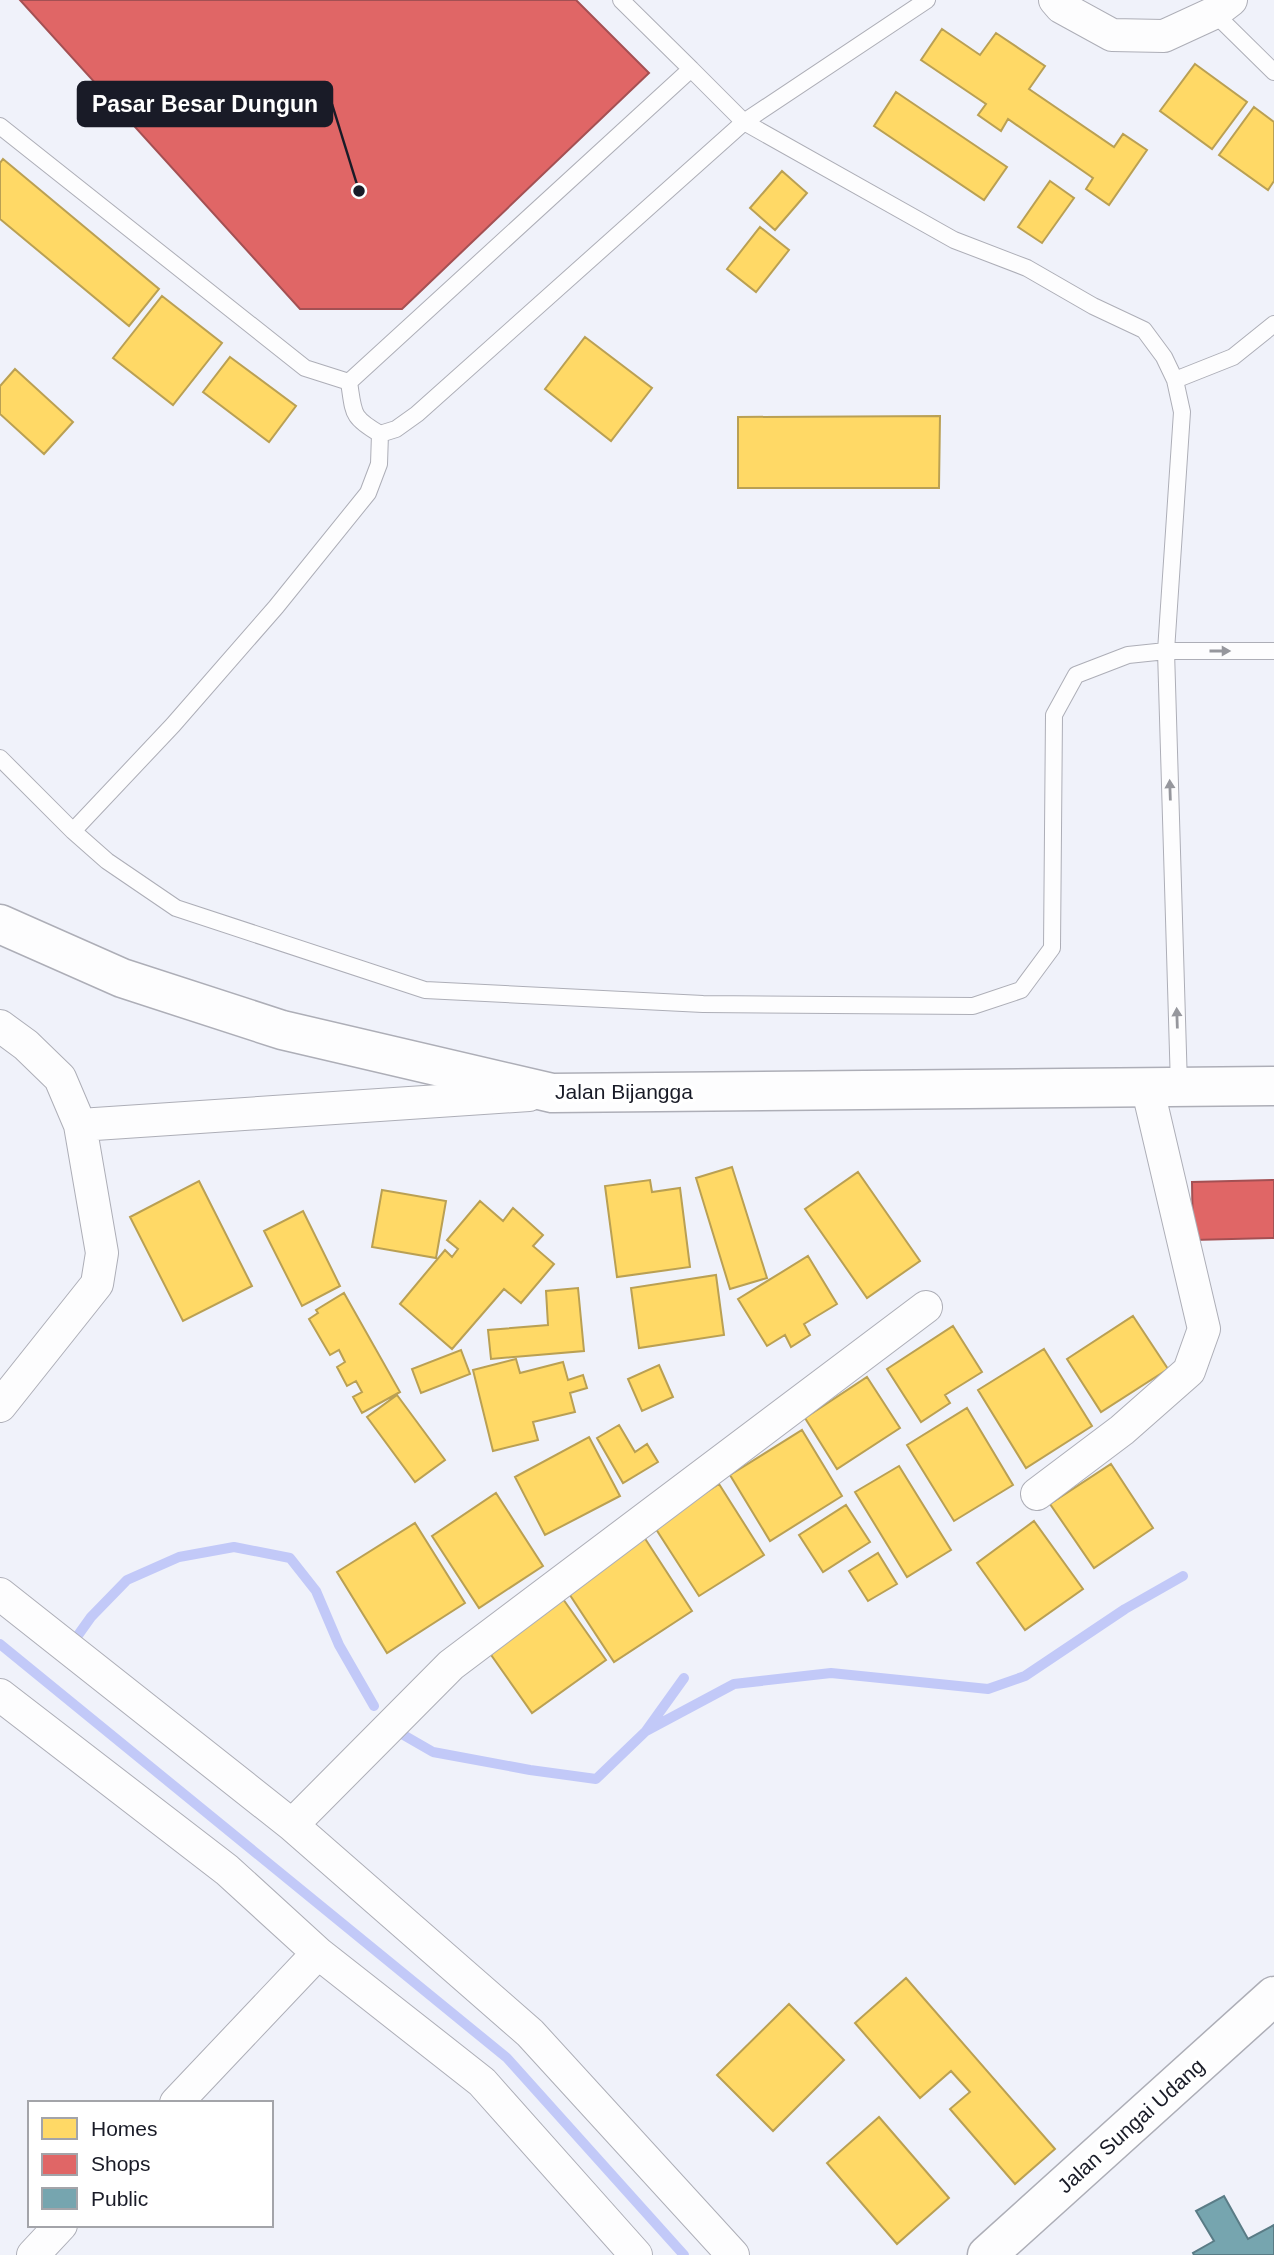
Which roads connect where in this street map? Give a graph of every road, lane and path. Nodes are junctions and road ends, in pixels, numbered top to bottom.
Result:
1 (621, 0) edge
2 (927, 0) edge
3 (1055, 0) edge
4 (1222, 7) edge
5 (691, 69) junction
6 (1274, 72) edge
7 (744, 122) junction
8 (0, 127) edge
9 (1274, 324) edge
10 (1175, 380) junction
11 (349, 382) junction
12 (380, 434) junction
13 (1166, 651) junction
14 (1274, 651) edge
15 (0, 758) edge
16 (73, 831) junction
17 (0, 924) edge
18 (0, 1026) edge
19 (1163, 1086) junction
20 (1274, 1086) edge
21 (552, 1093) junction
22 (80, 1125) junction
23 (926, 1307) dead end
24 (0, 1406) edge
25 (1037, 1494) dead end
26 (0, 1594) edge
27 (0, 1695) edge
28 (292, 1825) junction
29 (318, 1953) junction
30 (1274, 1996) edge
31 (178, 2101) edge
32 (59, 2227) edge
33 (33, 2255) edge
34 (636, 2255) edge
35 (733, 2255) edge
36 (988, 2255) edge

1 - 5 lane
2 - 7 lane
3 - 4 street
4 - 6 lane
5 - 7 lane
5 - 11 lane
7 - 10 lane
7 - 12 lane
8 - 11 lane
9 - 10 lane
10 - 13 lane
11 - 12 lane
12 - 16 lane
13 -> 14 lane
13 - 16 lane
19 -> 13 lane
15 - 16 lane
17 - 21 main road, Jalan Bijangga
18 - 22 street
19 - 20 main road, Jalan Bijangga
19 - 21 main road, Jalan Bijangga
19 - 25 street
21 - 22 street
22 - 24 street
23 - 28 street
26 - 28 street
27 - 29 street
28 - 35 street
29 - 31 street
29 - 34 street
30 - 36 main road, Jalan Sungai Udang
32 - 33 street

